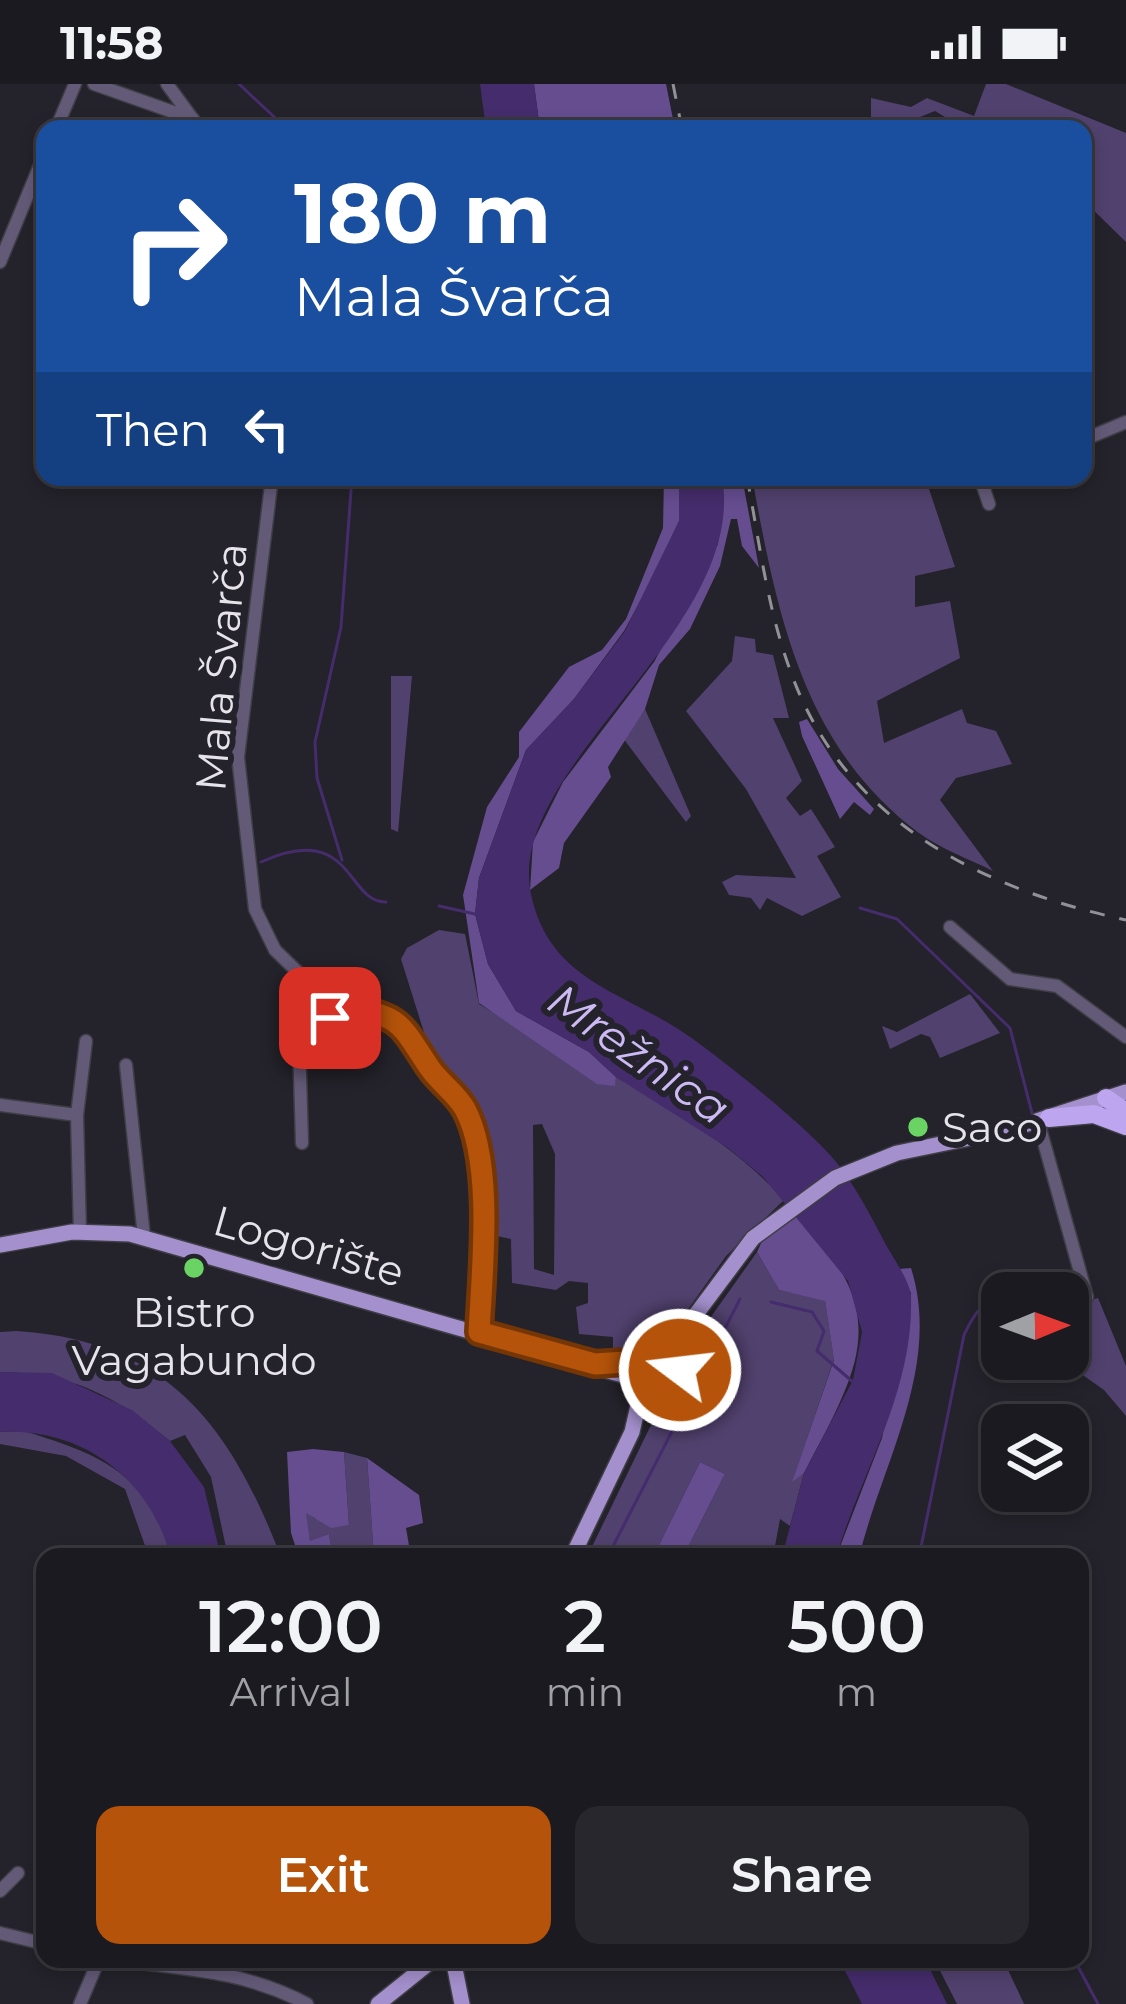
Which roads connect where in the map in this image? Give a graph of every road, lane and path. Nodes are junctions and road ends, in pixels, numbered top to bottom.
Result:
1 (75, 84) edge
2 (94, 84) edge
3 (167, 84) edge
4 (60, 120) edge
5 (187, 120) edge
6 (194, 120) edge
7 (36, 175) edge
8 (0, 262) edge
9 (1126, 422) edge
10 (1092, 436) edge
11 (271, 486) edge
12 (983, 486) edge
13 (989, 504) dead end
14 (950, 927) dead end
15 (345, 1006) junction
16 (1126, 1037) edge
17 (86, 1041) dead end
18 (126, 1065) dead end
19 (1126, 1092) edge
20 (0, 1105) edge
21 (1117, 1114) edge
22 (77, 1115) junction
23 (1043, 1119) junction
24 (302, 1144) dead end
25 (80, 1232) junction
26 (144, 1237) junction
27 (0, 1245) edge
28 (1081, 1272) edge
29 (701, 1308) junction
30 (479, 1332) junction
31 (663, 1348) junction
32 (644, 1354) junction
33 (595, 1364) junction
34 (680, 1370) junction
35 (641, 1382) junction
36 (668, 1389) junction
37 (632, 1432) junction
38 (576, 1548) edge
39 (18, 1873) dead end
40 (0, 1891) edge
41 (0, 1933) edge
42 (36, 1942) edge
43 (98, 1968) edge
44 (211, 1968) edge
45 (423, 1968) edge
46 (455, 1968) edge
47 (80, 2004) edge
48 (308, 2004) edge
49 (378, 2004) edge
50 (461, 2004) edge

1 - 4 street
2 - 5 street
3 - 6 street
7 - 8 street
9 - 10 street
11 - 15 street, Mala Švarča
12 - 13 street
14 - 16 street
15 - 24 street
15 - 30 street, Mala Švarča
17 - 22 street
18 - 26 street
19 - 21 main road
20 - 22 street
21 - 23 highway
22 - 25 street
23 - 28 street
23 - 29 main road
25 - 26 main road, Logorište
25 - 27 main road, Logorište
26 - 30 main road, Logorište
29 - 31 main road
29 - 34 main road
30 - 33 main road, Logorište
31 - 32 main road
31 - 34 main road
32 - 33 main road, Logorište
32 - 35 main road
33 - 35 main road, Logorište
34 - 36 main road
35 - 36 main road
35 - 37 main road
36 - 37 main road
37 - 38 main road
39 - 40 street
41 - 42 street
43 - 47 street
44 - 48 street
45 - 49 main road
46 - 50 main road

